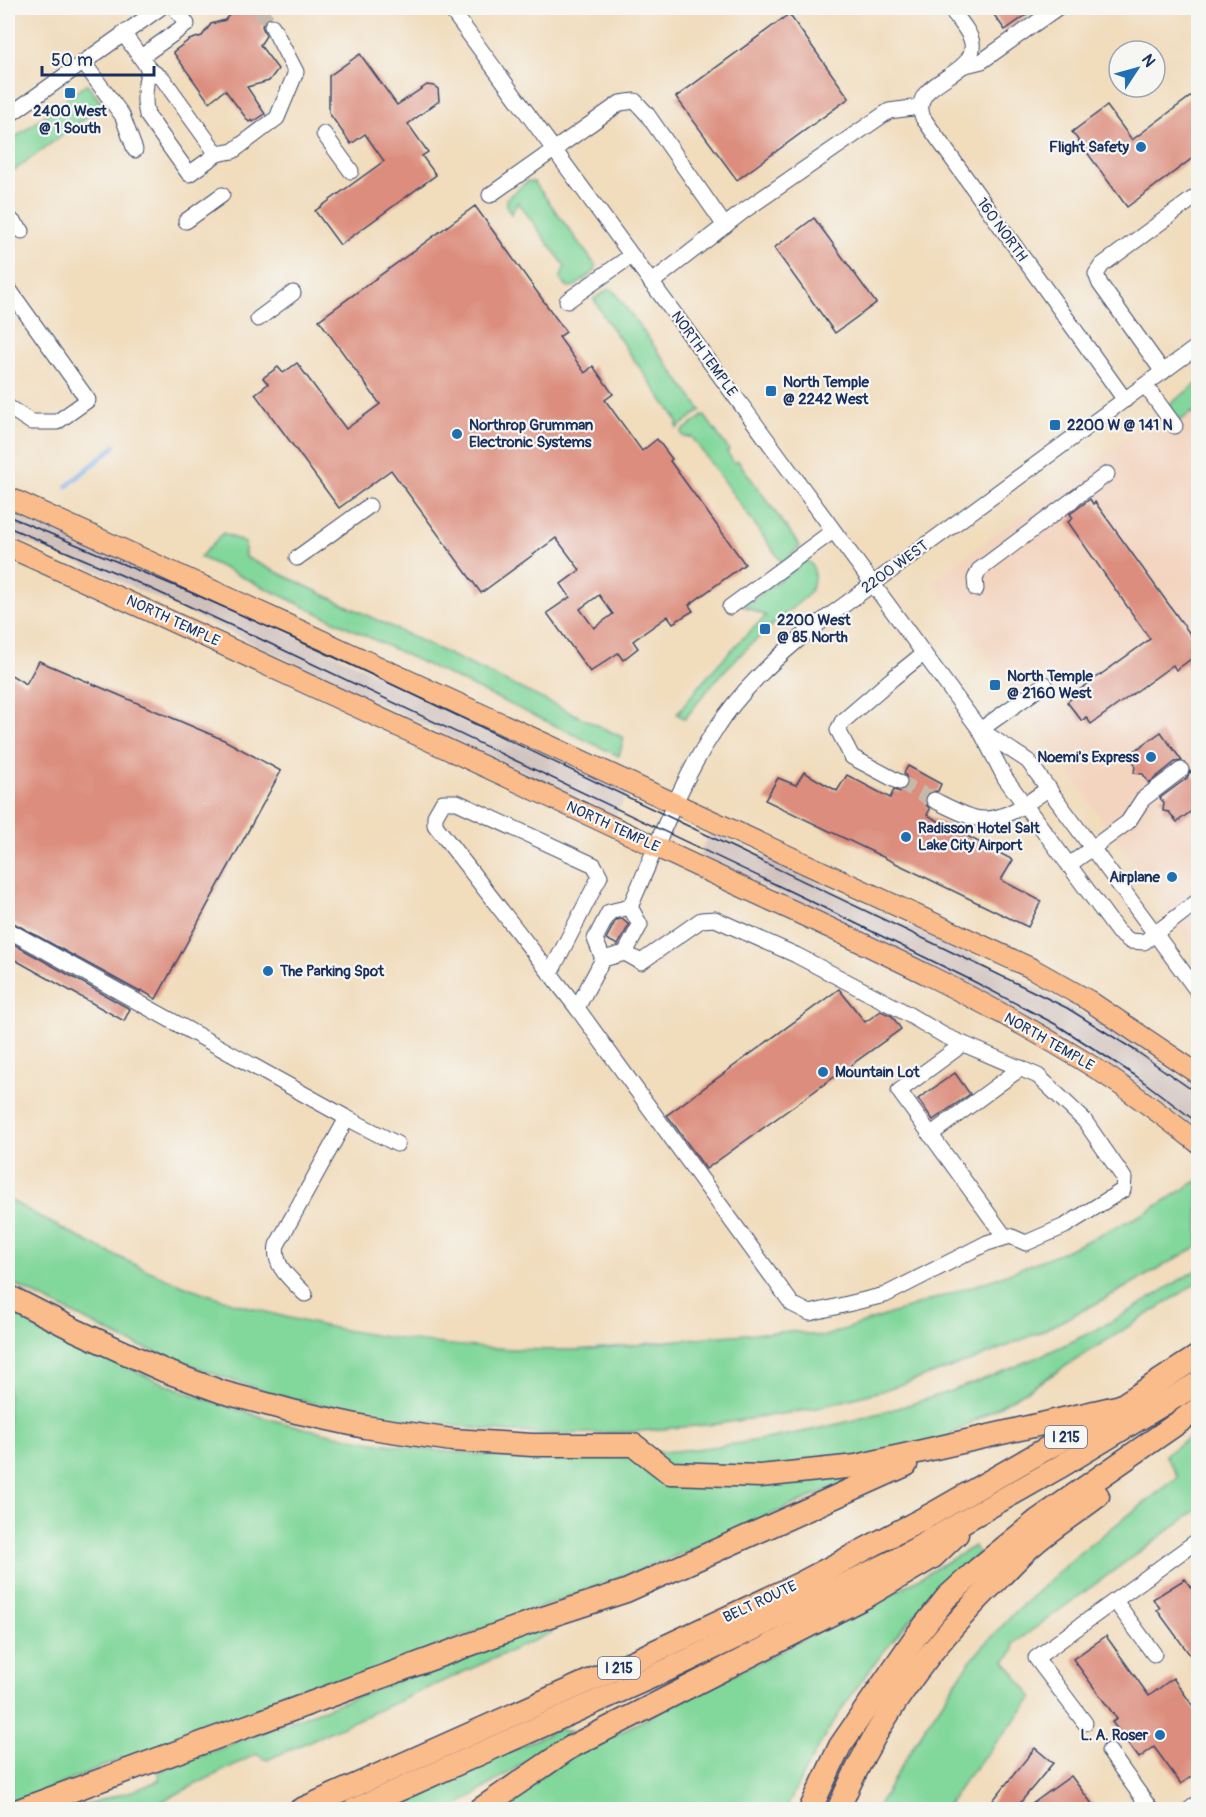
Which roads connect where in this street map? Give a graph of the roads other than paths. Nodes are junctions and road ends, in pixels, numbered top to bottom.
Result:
1 (160, 8) edge
2 (175, 8) edge
3 (450, 8) edge
4 (950, 8) edge
5 (1057, 8) edge
6 (272, 26) tunnel mouth
7 (123, 33) junction
8 (83, 62) junction
9 (145, 63) junction
10 (962, 66) junction
11 (920, 107) junction
12 (8, 116) edge
13 (324, 134) dead end
14 (135, 150) dead end
15 (554, 150) junction
16 (217, 154) junction
17 (351, 171) dead end
18 (222, 195) dead end
19 (490, 195) dead end
20 (1198, 195) edge
21 (8, 217) edge
22 (186, 221) dead end
23 (725, 226) junction
24 (22, 231) dead end
25 (631, 256) junction
26 (651, 283) junction
27 (8, 288) edge
28 (293, 293) dead end
29 (567, 301) dead end
30 (258, 319) dead end
31 (1198, 346) edge
32 (1163, 372) junction
33 (1145, 385) junction
34 (1125, 400) junction
35 (8, 407) edge
36 (1175, 426) dead end
37 (1107, 474) dead end
38 (8, 497) edge
39 (369, 506) dead end
40 (833, 531) junction
41 (8, 546) edge
42 (297, 558) dead end
43 (872, 584) junction
44 (976, 589) dead end
45 (730, 607) dead end
46 (923, 654) junction
47 (1045, 684) dead end
48 (980, 730) junction
49 (1181, 770) dead end
50 (899, 782) tunnel mouth
51 (1049, 788) junction
52 (933, 800) tunnel mouth
53 (675, 804) junction
54 (1024, 805) junction
55 (656, 847) junction
56 (1093, 847) junction
57 (1069, 865) junction
58 (1198, 901) edge
59 (630, 907) junction
60 (8, 930) edge
61 (1156, 933) junction
62 (625, 953) junction
63 (603, 959) junction
64 (550, 974) junction
65 (1198, 992) edge
66 (578, 1008) junction
67 (963, 1044) junction
68 (1021, 1068) junction
69 (1198, 1074) edge
70 (347, 1118) junction
71 (930, 1135) junction
72 (1198, 1143) edge
73 (397, 1144) dead end
74 (1005, 1237) junction
75 (304, 1294) dead end
76 (8, 1296) edge
77 (1198, 1356) edge
78 (1198, 1383) edge
79 (1121, 1406) junction
80 (1196, 1412) edge
81 (951, 1444) junction
82 (982, 1510) junction
83 (1198, 1540) edge
84 (1115, 1601) junction
85 (1154, 1654) dead end
86 (1085, 1724) dead end
87 (1109, 1751) dead end
88 (1198, 1803) edge
89 (28, 1806) edge
90 (300, 1809) edge
91 (354, 1809) edge
92 (479, 1809) edge
93 (810, 1809) edge
94 (838, 1809) edge
95 (1151, 1809) edge
96 (1189, 1809) edge

1 - 7 street
2 - 9 street
3 - 15 street, NORTH TEMPLE
4 - 10 street
5 - 10 street
6 - 16 street
7 - 8 street
7 - 9 street
8 - 12 street
8 - 14 street
9 - 16 street
9 - 16 street
10 - 11 street
11 - 23 street
11 - 34 street, 160 NORTH
13 - 17 street
15 - 19 street
15 - 23 street
15 - 25 street, NORTH TEMPLE
18 - 22 street
20 - 32 street
21 - 24 street
23 - 26 street
25 - 26 street, NORTH TEMPLE
25 - 29 street
26 - 40 street, NORTH TEMPLE
27 - 35 street
28 - 30 street
31 - 32 street, 2200 WEST
32 - 33 street, 2200 WEST
33 - 34 street, 2200 WEST
33 - 36 street
34 - 43 street, 2200 WEST
37 - 44 street
38 - 53 main road
39 - 42 street
40 - 43 street, NORTH TEMPLE
40 - 45 street
41 - 55 main road, NORTH TEMPLE
43 - 46 street, NORTH TEMPLE
43 - 53 street, 2200 WEST
46 - 48 street, NORTH TEMPLE
46 - 50 street
47 - 48 street
48 - 51 street, NORTH TEMPLE
48 - 54 street, NORTH TEMPLE
49 - 56 street
51 - 54 street
51 - 56 street, NORTH TEMPLE
52 - 54 street
53 - 55 street, 2200 WEST
53 - 69 main road
54 - 57 street, NORTH TEMPLE
55 - 59 street, 2200 WEST
55 - 72 main road, NORTH TEMPLE
56 - 57 street
56 - 61 street, NORTH TEMPLE
57 - 61 street, NORTH TEMPLE
58 - 61 street
59 - 62 street
59 - 63 street
60 - 70 street
61 - 65 street, NORTH TEMPLE
62 - 63 street
62 - 67 street
63 - 66 street
64 - 64 street
64 - 66 street
66 - 74 street
67 - 68 street
67 - 71 street
68 - 71 street
68 - 74 street
70 - 73 street
70 - 75 street
71 - 74 street
76 - 81 highway
77 - 79 highway, BELT ROUTE / I 215
78 - 82 highway, BELT ROUTE / I 215
79 - 81 highway
79 - 90 highway, BELT ROUTE / I 215
80 - 93 highway
80 - 94 highway
81 - 89 highway
82 - 91 highway, BELT ROUTE / I 215
82 - 92 highway
83 - 84 street
84 - 85 street
84 - 86 street
87 - 95 street
88 - 96 street

